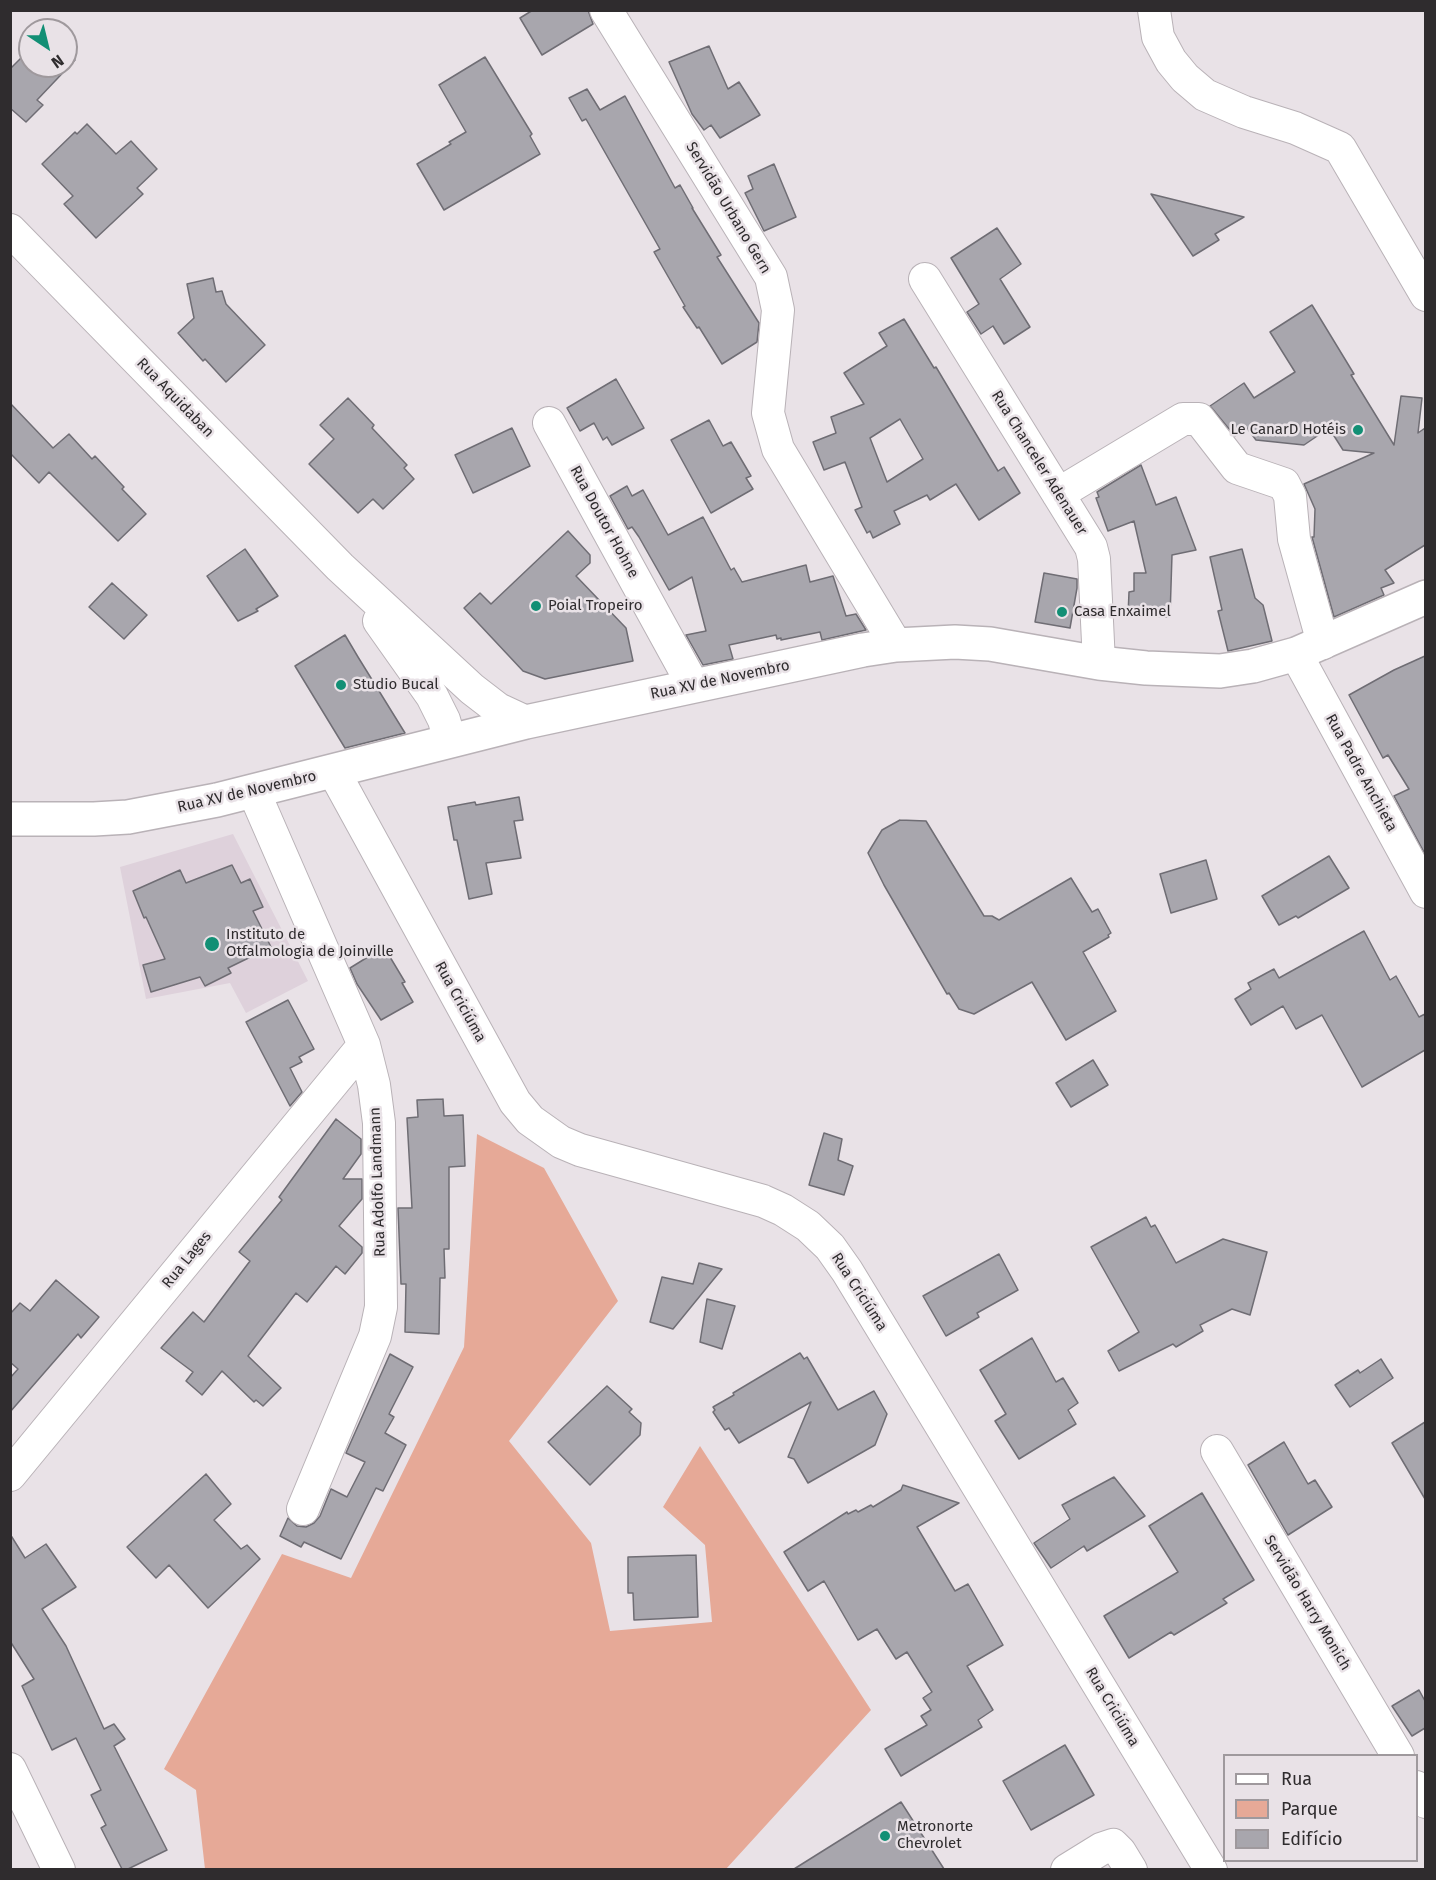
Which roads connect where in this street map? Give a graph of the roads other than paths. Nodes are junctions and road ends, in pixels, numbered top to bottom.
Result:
1 (606, 10) edge
2 (1154, 10) edge
3 (10, 230) edge
4 (925, 279) dead end
5 (1425, 295) edge
6 (549, 423) dead end
7 (1058, 494) junction
8 (340, 567) junction
9 (1425, 597) edge
10 (896, 645) junction
11 (1309, 648) junction
12 (1098, 663) junction
13 (693, 686) junction
14 (526, 722) junction
15 (450, 741) junction
16 (334, 772) junction
17 (254, 792) junction
18 (10, 819) edge
19 (1425, 892) edge
20 (364, 1045) junction
21 (1217, 1451) dead end
22 (10, 1475) edge
23 (303, 1509) dead end
24 (1397, 1754) edge
25 (10, 1769) edge
26 (59, 1869) edge
27 (1068, 1869) edge
28 (1131, 1869) edge
29 (1211, 1869) edge

1 - 10 street, Servidão Urbano Gern
2 - 5 street
3 - 8 street, Rua Aquidaban
4 - 7 street, Rua Chanceler Adenauer
6 - 13 street, Rua Doutor Hohne
7 - 11 street, Rua Padre Anchieta
7 - 12 street, Rua Chanceler Adenauer
8 - 14 street, Rua Aquidaban
8 - 15 street, Rua Aquidaban
9 - 11 main road, Rua XV de Novembro
10 - 12 main road, Rua XV de Novembro
10 - 13 main road, Rua XV de Novembro
11 - 12 main road, Rua XV de Novembro
11 - 19 street, Rua Padre Anchieta
13 - 14 main road, Rua XV de Novembro
14 - 15 main road, Rua XV de Novembro
15 - 16 main road, Rua XV de Novembro
16 - 17 main road, Rua XV de Novembro
16 - 29 street, Rua Criciúma
17 - 18 main road, Rua XV de Novembro
17 - 20 street, Rua Adolfo Landmann
20 - 22 street, Rua Lages
20 - 23 street, Rua Adolfo Landmann
21 - 24 street, Servidão Harry Monich
25 - 26 street
27 - 28 street

